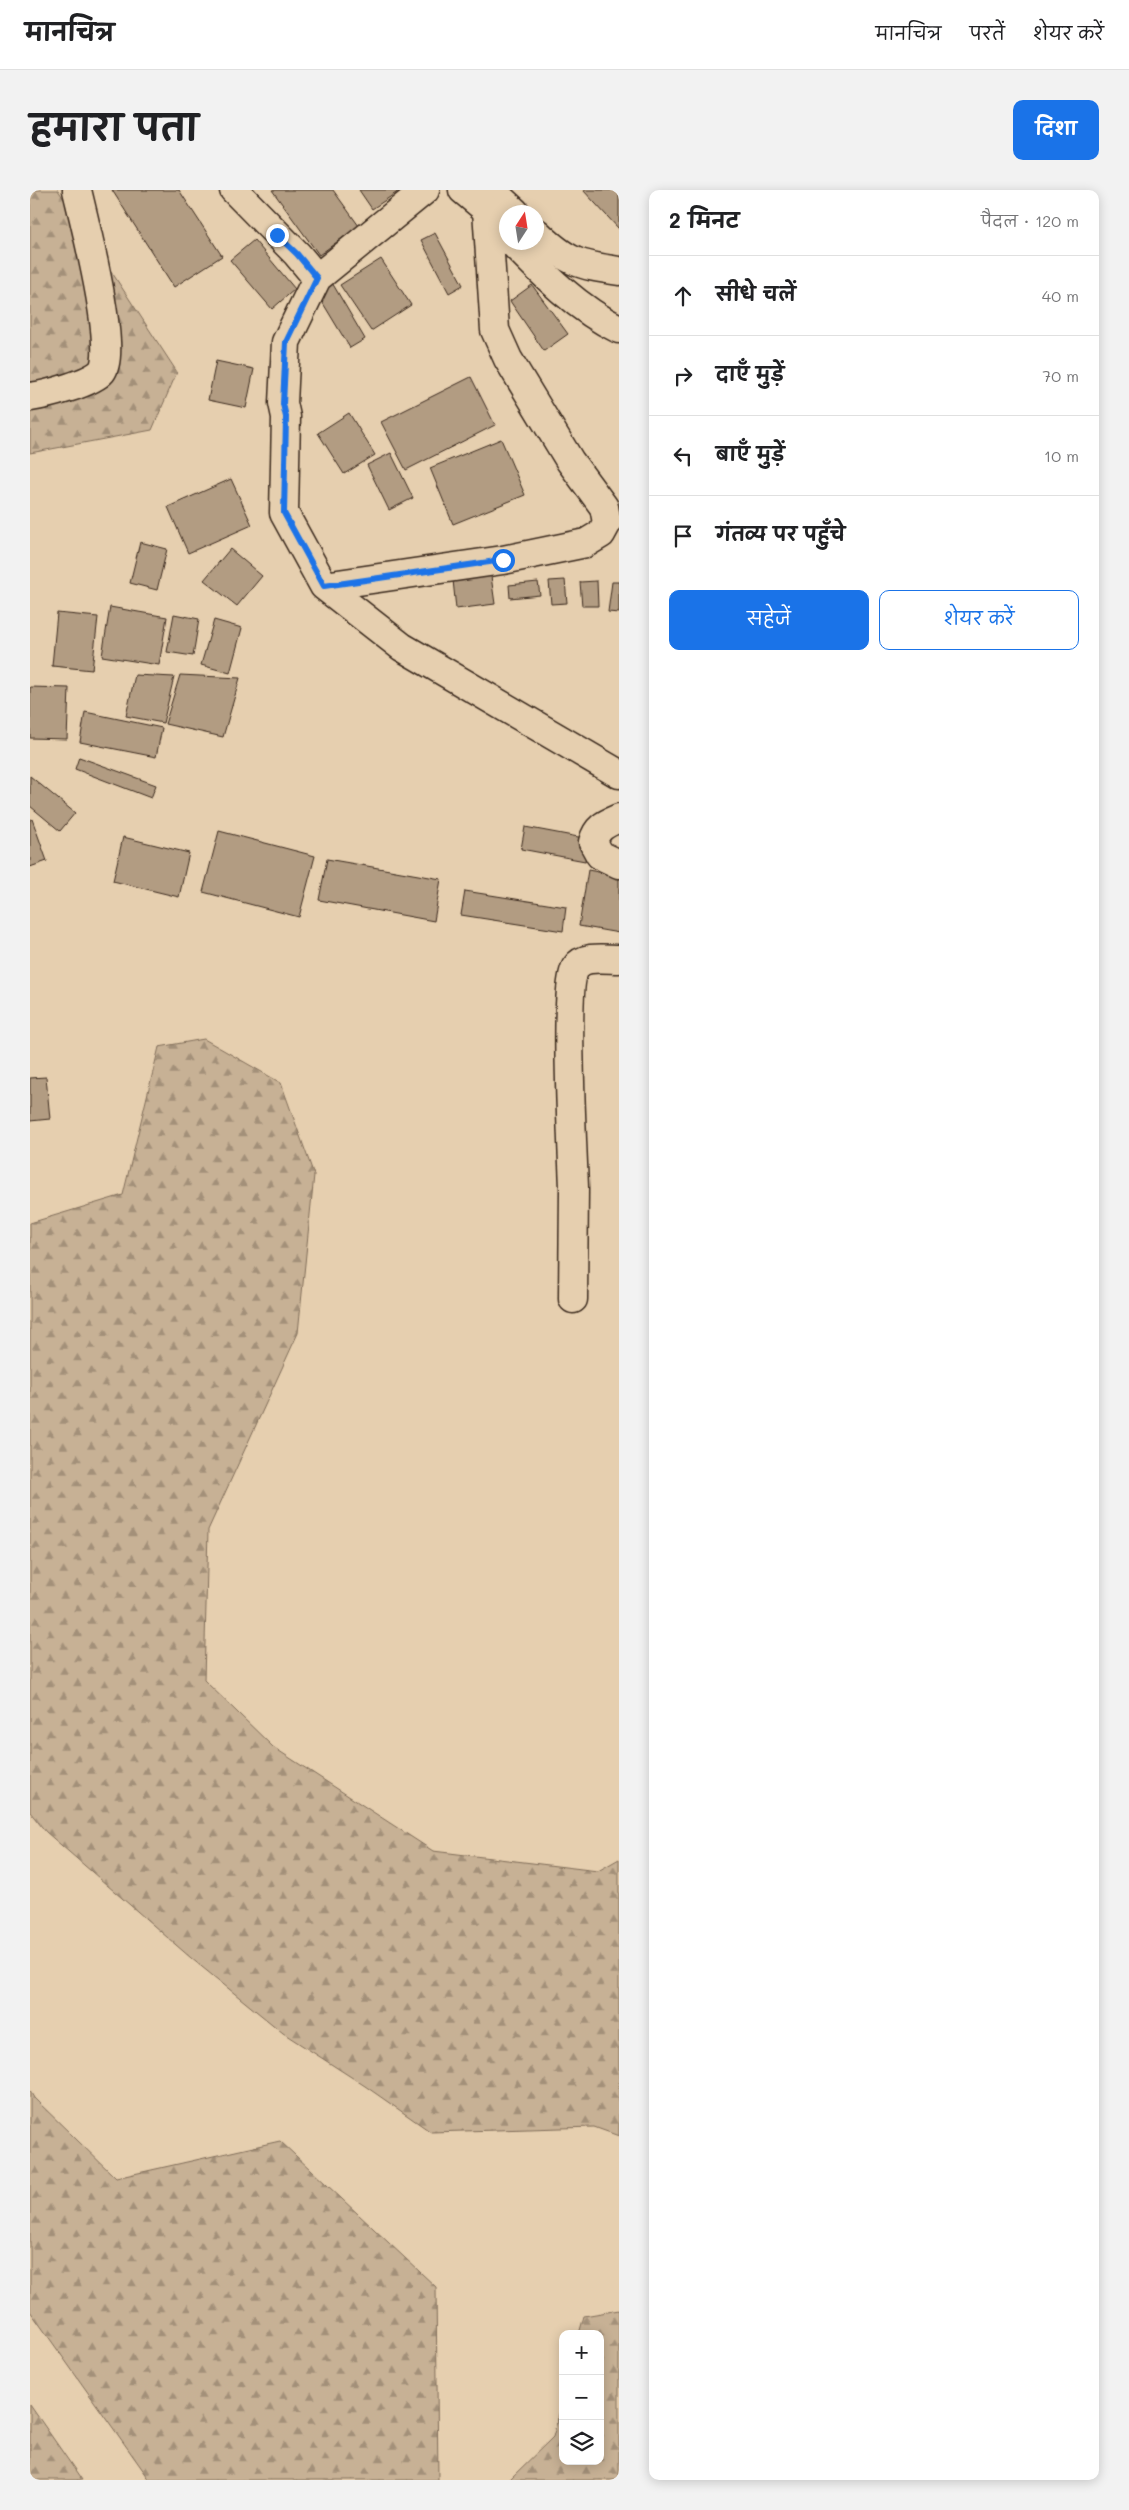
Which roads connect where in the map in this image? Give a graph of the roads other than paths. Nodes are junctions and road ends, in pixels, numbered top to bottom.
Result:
1 (78, 190) edge
2 (234, 190) edge
3 (425, 190) edge
4 (463, 190) edge
5 (489, 200) edge
6 (499, 221) edge
7 (544, 240) edge
8 (520, 250) edge
9 (619, 271) edge
10 (317, 278) junction
11 (619, 330) edge
12 (30, 397) edge
13 (613, 518) edge
14 (324, 586) junction
15 (619, 774) edge
16 (619, 818) edge
17 (619, 864) edge
18 (619, 959) edge
19 (573, 1299) dead end

1 - 12 main road
2 - 10 main road
3 - 10 main road
4 - 5 main road
5 - 6 main road
5 - 13 main road
7 - 9 main road
8 - 11 main road
10 - 14 main road
13 - 14 main road
14 - 15 main road
16 - 17 main road
18 - 19 main road

